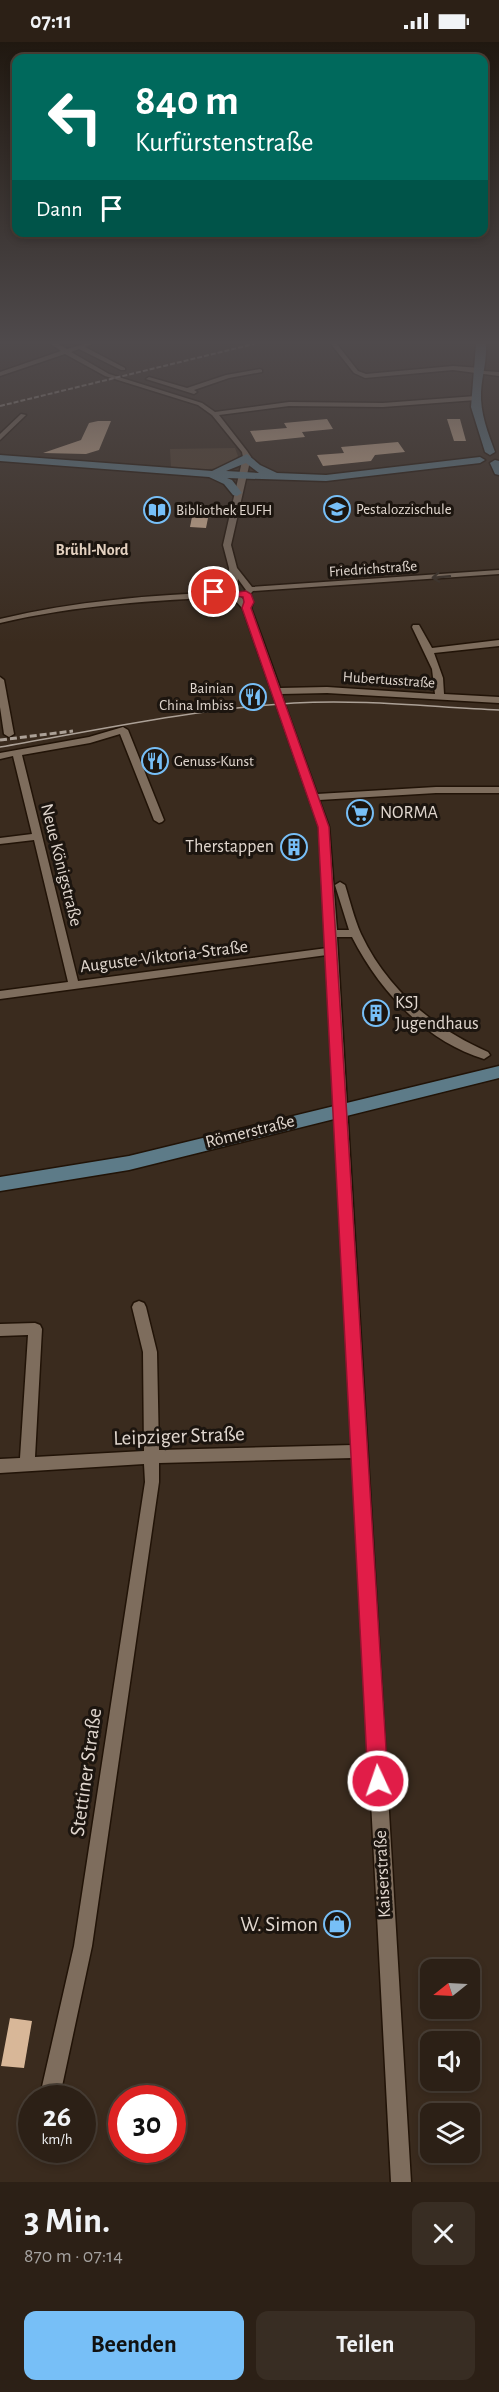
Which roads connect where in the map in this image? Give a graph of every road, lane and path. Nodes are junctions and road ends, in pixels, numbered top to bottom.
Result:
1 (237, 444) edge
2 (489, 444) edge
3 (247, 457) junction
4 (0, 458) edge
5 (496, 460) edge
6 (204, 474) junction
7 (242, 475) junction
8 (279, 477) junction
9 (237, 493) junction
10 (499, 572) edge
11 (240, 591) junction
12 (0, 621) edge
13 (416, 627) dead end
14 (499, 643) edge
15 (428, 651) junction
16 (0, 680) edge
17 (276, 691) junction
18 (439, 697) junction
19 (499, 700) edge
20 (9, 734) dead end
21 (17, 752) junction
22 (0, 756) edge
23 (499, 790) edge
24 (314, 797) junction
25 (159, 820) dead end
26 (36, 837) junction
27 (0, 842) edge
28 (340, 885) dead end
29 (355, 933) junction
30 (331, 934) junction
31 (332, 951) junction
32 (74, 985) junction
33 (0, 996) edge
34 (484, 1055) dead end
35 (499, 1072) edge
36 (340, 1110) junction
37 (0, 1184) edge
38 (139, 1307) dead end
39 (0, 1330) edge
40 (359, 1451) junction
41 (153, 1457) junction
42 (27, 1465) junction
43 (0, 1466) edge
44 (52, 2085) edge
45 (401, 2182) edge

1 - 3 street
2 - 5 main road
3 - 6 main road
3 - 7 street
3 - 8 main road
4 - 6 main road
5 - 8 main road
6 - 7 main road
6 - 9 main road
7 - 8 main road
7 - 9 street
9 - 11 street
10 -> 11 street, Friedrichstraße
11 - 12 street, Friedrichstraße
11 - 17 street, Kaiserstraße
13 - 15 street
14 - 15 street
15 - 18 street
16 - 20 street
17 - 18 street, Hubertusstraße
17 - 24 street, Kaiserstraße
18 - 19 street, Hubertusstraße
21 - 22 street
21 - 25 street
21 - 26 street, Neue Königstraße
23 - 24 street
24 - 30 street, Kaiserstraße
26 - 27 street
26 - 32 street, Neue Königstraße
28 - 29 street
29 - 30 street
29 - 34 street
30 - 31 street, Kaiserstraße
31 - 32 street, Auguste-Viktoria-Straße
31 - 36 street, Kaiserstraße
32 - 33 street, Auguste-Viktoria-Straße
35 - 36 main road, Römerstraße
36 - 37 main road, Römerstraße
36 - 40 street, Kaiserstraße
38 - 41 street, Stettiner Straße
39 - 42 street
40 - 41 street, Leipziger Straße
40 - 45 street, Kaiserstraße
41 - 42 street, Leipziger Straße
41 - 44 street, Stettiner Straße
42 - 43 street, Leipziger Straße

